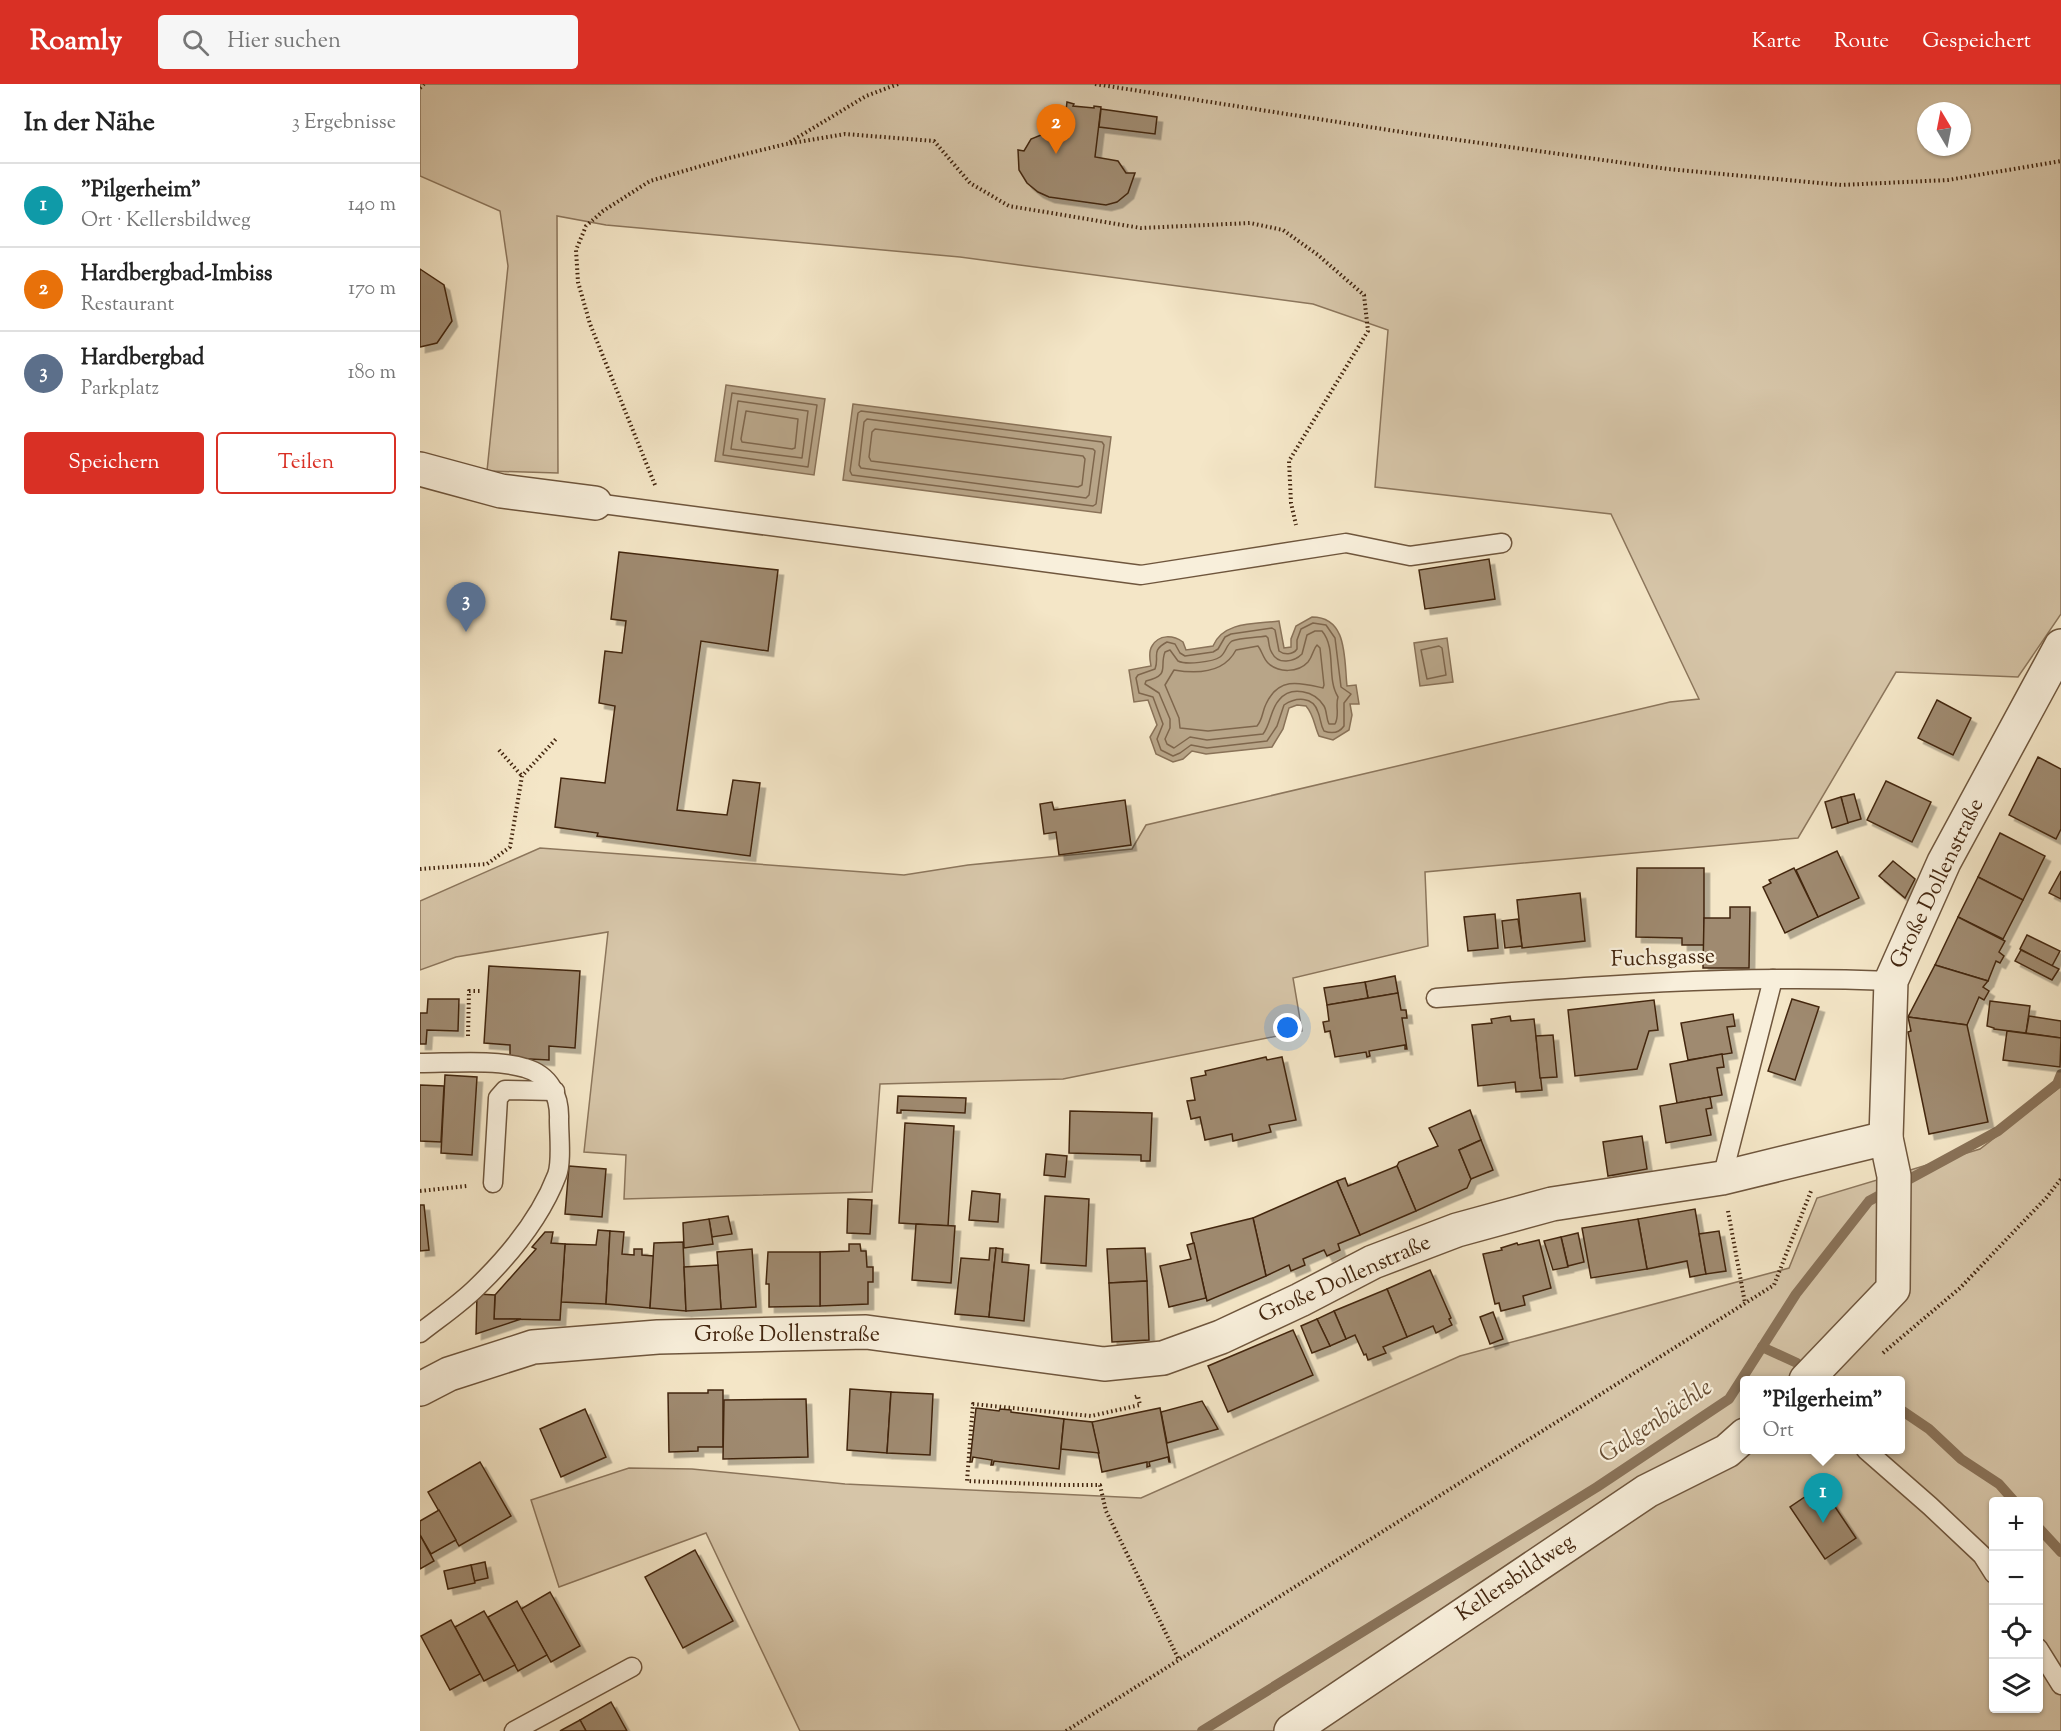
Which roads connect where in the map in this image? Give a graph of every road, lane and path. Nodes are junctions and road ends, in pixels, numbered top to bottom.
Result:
1 (424, 84) edge
2 (898, 84) edge
3 (1095, 84) edge
4 (420, 88) edge
5 (786, 144) junction
6 (2061, 161) edge
7 (420, 468) edge
8 (595, 503) joint
9 (667, 512) junction
10 (1502, 543) dead end
11 (1301, 550) junction
12 (2061, 646) edge
13 (556, 739) dead end
14 (499, 750) dead end
15 (522, 776) junction
16 (420, 868) edge
17 (1773, 979) junction
18 (1891, 981) junction
19 (482, 991) dead end
20 (1436, 998) dead end
21 (420, 1063) edge
22 (468, 1063) junction
23 (555, 1091) junction
24 (1886, 1138) junction
25 (1722, 1178) junction
26 (2061, 1179) edge
27 (493, 1183) joint
28 (1813, 1186) dead end
29 (420, 1191) edge
30 (1745, 1303) junction
31 (420, 1333) edge
32 (1878, 1356) dead end
33 (1810, 1376) edge
34 (420, 1389) edge
35 (1140, 1405) dead end
36 (1740, 1439) edge
37 (1872, 1454) edge
38 (1989, 1566) edge
39 (2043, 1656) edge
40 (1179, 1660) junction
41 (632, 1667) dead end
42 (2061, 1685) edge
43 (514, 1731) edge
44 (1066, 1731) edge
45 (1291, 1731) edge

1 - 4 path
2 - 5 path
3 - 6 path
5 - 9 path
5 - 11 path
7 - 8 street
8 - 9 lane
9 - 11 lane
10 - 11 lane
12 - 18 street, Große Dollenstraße
13 - 15 path
14 - 15 path
15 - 16 path
17 - 18 lane, Fuchsgasse
17 - 20 lane, Fuchsgasse
17 - 25 lane
18 - 24 street, Große Dollenstraße
19 - 22 path
21 - 22 lane
22 - 23 lane
23 - 27 lane
23 - 31 lane
24 - 25 street, Große Dollenstraße
24 - 33 street
25 - 30 path
25 - 34 street, Große Dollenstraße
26 - 32 path
27 - 29 path
28 - 30 path
30 - 40 path
35 - 40 path
36 - 45 street, Kellersbildweg
37 - 38 lane
39 - 42 lane
40 - 44 path
41 - 43 lane

